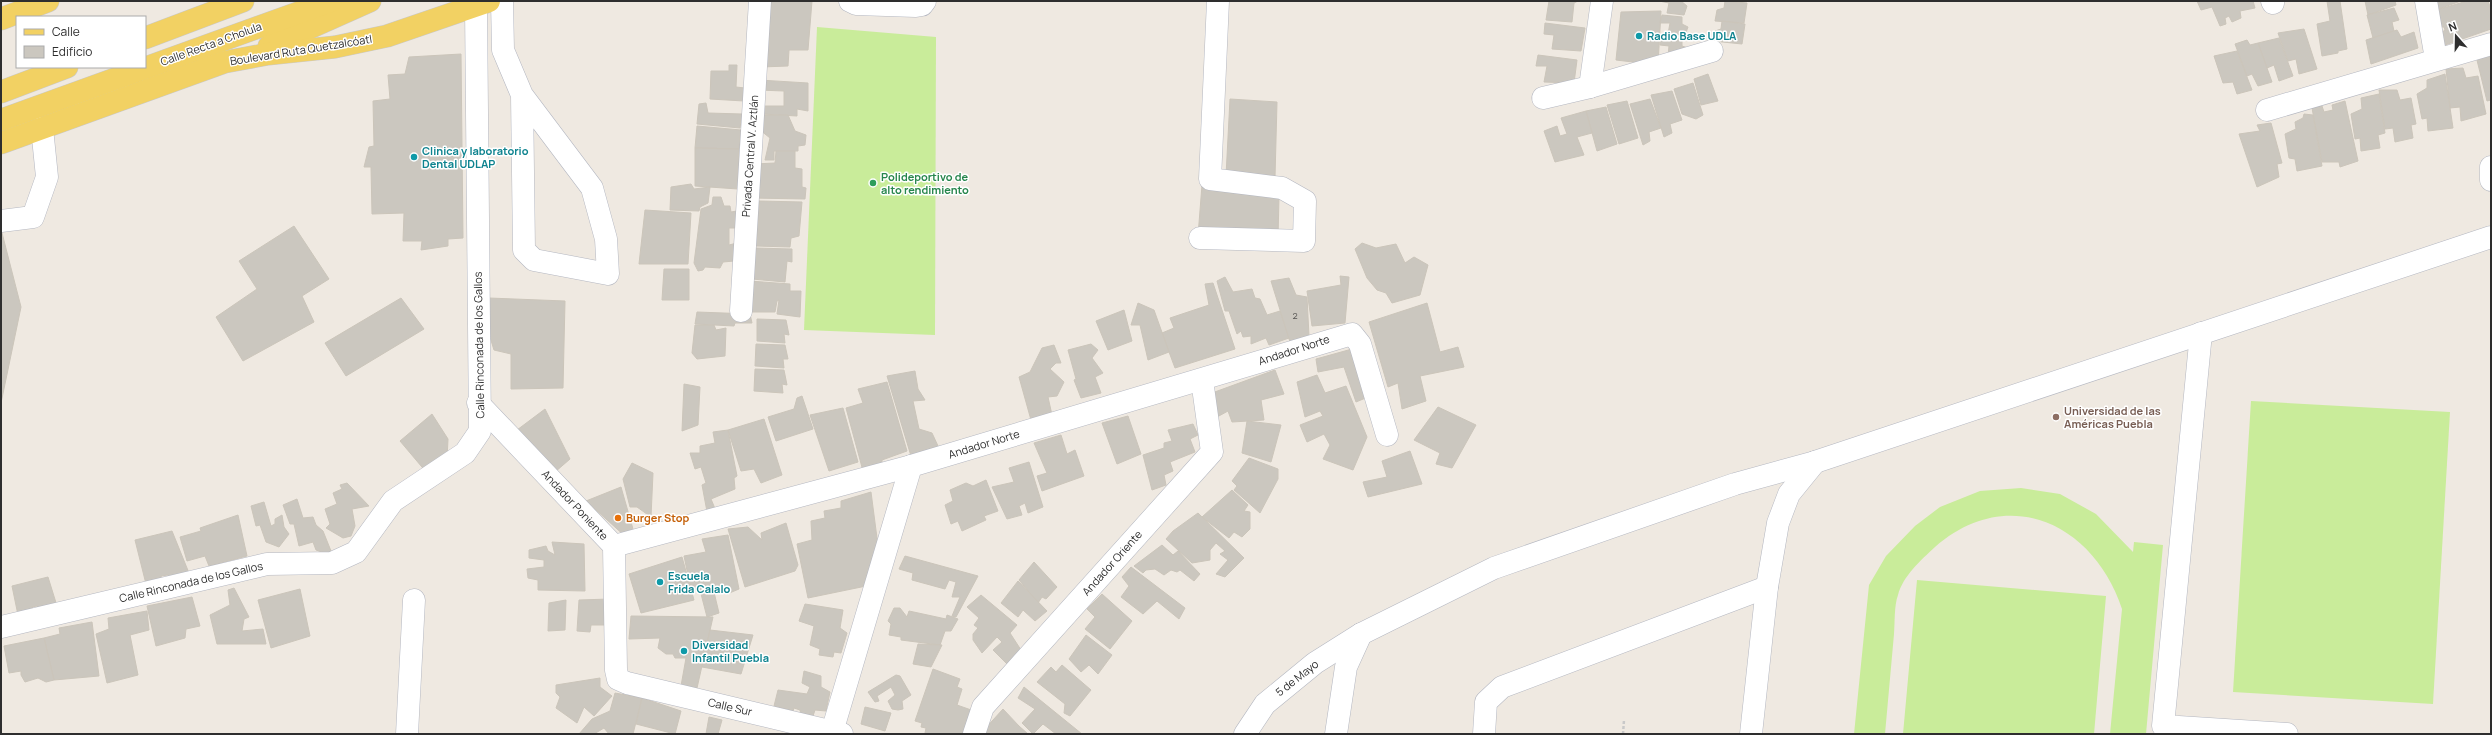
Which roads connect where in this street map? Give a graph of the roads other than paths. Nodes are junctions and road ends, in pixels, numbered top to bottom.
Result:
1 (48, 1) edge
2 (243, 1) edge
3 (331, 1) edge
4 (370, 1) edge
5 (502, 1) edge
6 (760, 1) edge
7 (850, 1) edge
8 (925, 1) edge
9 (1218, 1) edge
10 (1602, 1) edge
11 (2426, 1) edge
12 (482, 3) edge
13 (1, 19) edge
14 (146, 38) edge
15 (2491, 44) edge
16 (1712, 51) dead end
17 (2436, 59) junction
18 (225, 62) junction
19 (64, 68) edge
20 (145, 68) edge
21 (146, 68) edge
22 (1590, 87) junction
23 (1, 92) edge
24 (522, 95) junction
25 (1543, 98) dead end
26 (2267, 110) dead end
27 (1, 120) edge
28 (42, 128) junction
29 (1, 143) edge
30 (2491, 167) edge
31 (2491, 180) edge
32 (1, 221) edge
33 (1200, 238) dead end
34 (2487, 242) edge
35 (741, 311) dead end
36 (2202, 333) junction
37 (1202, 380) junction
38 (478, 403) junction
39 (1387, 436) dead end
40 (1816, 462) junction
41 (911, 466) junction
42 (614, 546) junction
43 (1767, 587) junction
44 (414, 600) dead end
45 (1, 627) edge
46 (1361, 634) junction
47 (618, 679) joint
48 (2162, 730) edge
49 (2204, 732) edge
50 (837, 733) edge
51 (407, 734) edge
52 (974, 734) edge
53 (1245, 734) edge
54 (1336, 734) edge
55 (1484, 734) edge
56 (1751, 734) edge
57 (2287, 734) edge

1 - 13 main road
2 - 14 main road
3 - 21 main road, Calle Recta a Cholula
4 - 18 main road
5 - 24 street
6 - 35 street, Privada Central V. Aztlán
7 - 8 street
9 - 33 street
10 - 22 street
11 - 17 street
12 - 18 main road, Boulevard Ruta Quetzalcóatl
12 - 38 street, Calle Rinconada de los Gallos
15 - 17 street
16 - 22 street
17 - 26 street
18 - 28 main road, Boulevard Ruta Quetzalcóatl
19 - 23 main road
20 - 27 main road, Calle Recta a Cholula
22 - 25 street
24 - 24 street
28 - 29 main road, Boulevard Ruta Quetzalcóatl
28 - 32 street
30 - 31 street
34 - 36 street, 5 de Mayo
36 - 40 street, 5 de Mayo
36 - 48 street
37 - 39 street, Andador Norte
37 - 41 street, Andador Norte
37 - 52 street, Andador Oriente
38 - 42 street, Andador Poniente
38 - 45 street, Calle Rinconada de los Gallos
40 - 43 street
40 - 46 street, 5 de Mayo
41 - 42 street, Andador Norte
41 - 50 street
42 - 47 street, Andador Poniente
43 - 55 street
43 - 56 street
44 - 51 street
46 - 53 street, 5 de Mayo
46 - 54 street
47 - 50 street, Calle Sur
48 - 49 street
49 - 57 street

